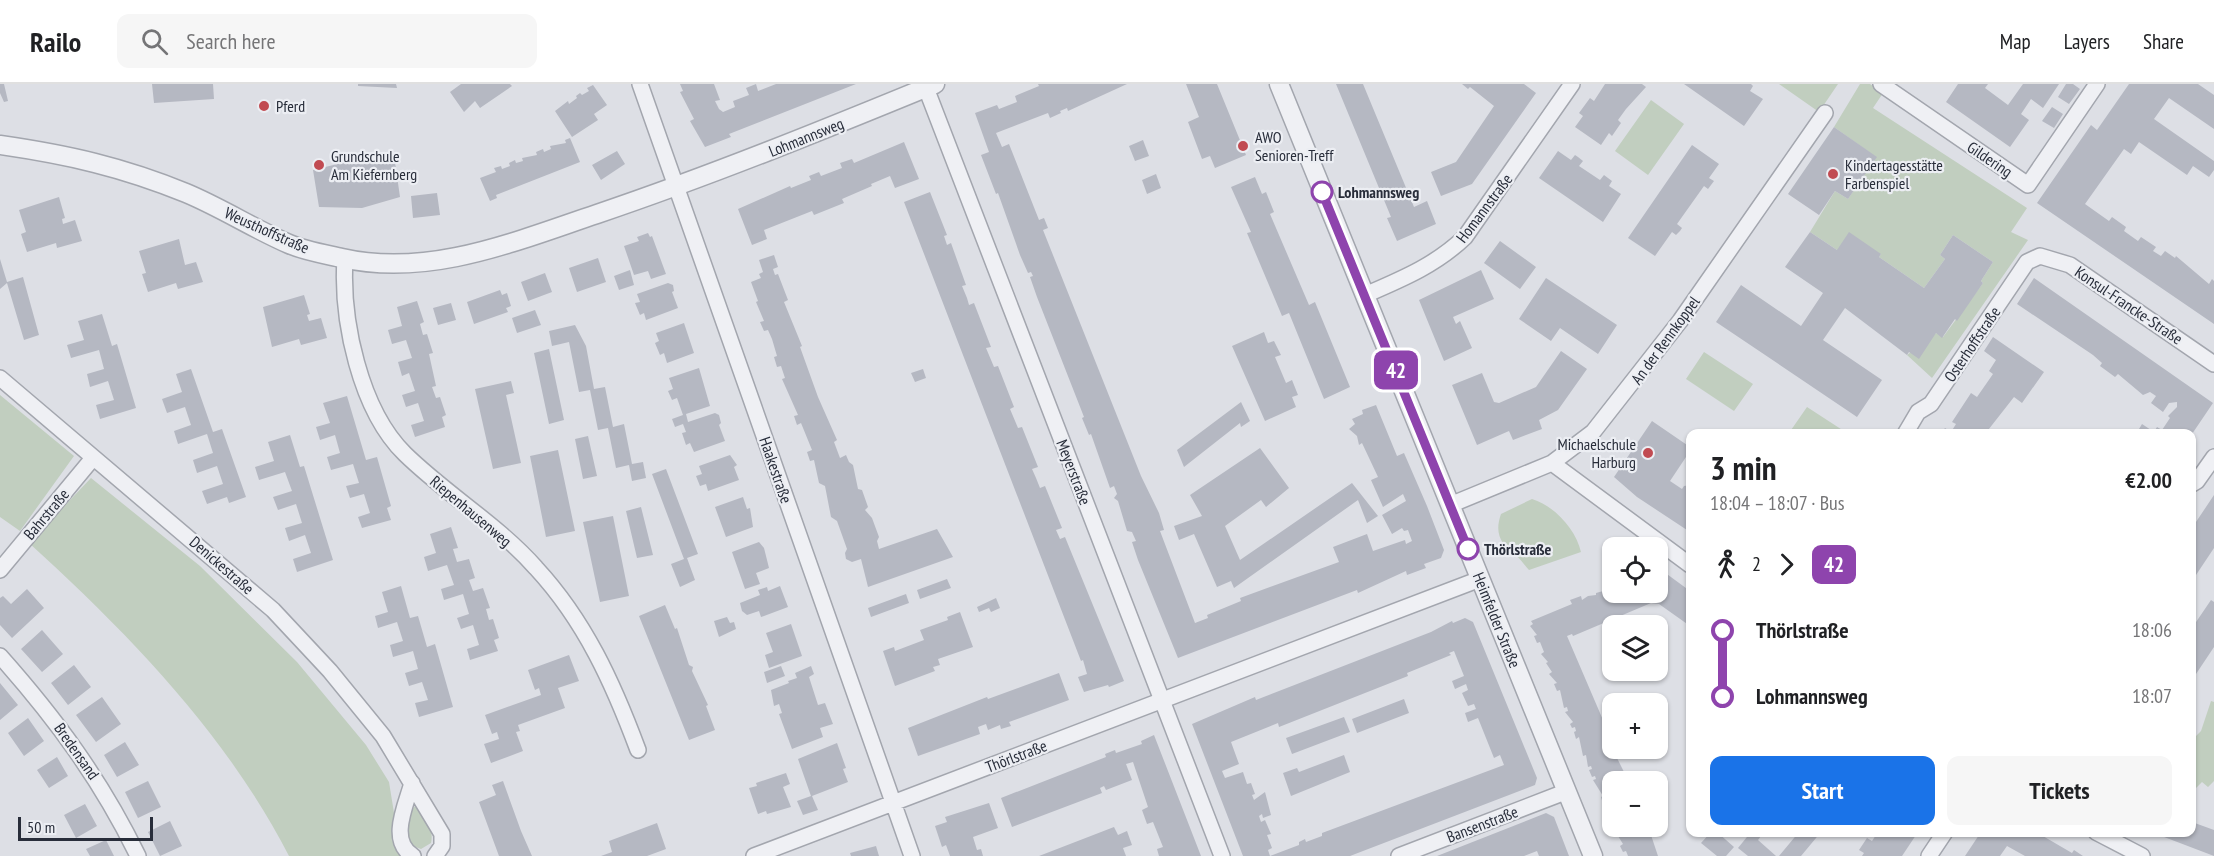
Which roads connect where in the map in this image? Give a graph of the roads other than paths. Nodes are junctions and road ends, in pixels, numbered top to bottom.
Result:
1 (640, 84) edge
2 (1279, 84) edge
3 (1572, 84) edge
4 (1881, 84) edge
5 (2097, 84) edge
6 (930, 86) edge
7 (1825, 113) dead end
8 (0, 145) edge
9 (676, 187) junction
10 (2040, 256) joint
11 (345, 259) junction
12 (1365, 295) junction
13 (2214, 363) edge
14 (0, 378) edge
15 (1908, 429) edge
16 (2214, 457) edge
17 (93, 458) junction
18 (1552, 463) junction
19 (2196, 482) edge
20 (1450, 505) junction
21 (1686, 562) edge
22 (0, 570) edge
23 (1480, 579) junction
24 (0, 656) edge
25 (1162, 700) junction
26 (638, 750) dead end
27 (412, 783) junction
28 (1565, 792) junction
29 (893, 803) junction
30 (1942, 837) edge
31 (2106, 837) edge
32 (138, 856) edge
33 (413, 856) edge
34 (435, 856) edge
35 (754, 856) edge
36 (912, 856) edge
37 (1222, 856) edge
38 (1399, 856) edge
39 (1593, 856) edge
40 (1929, 856) edge
41 (2142, 856) edge

1 - 9 street, Haakestraße
2 - 12 street, Heimfelder Straße
3 - 12 street, Homannstraße
4 - 5 street, Gildering
6 - 9 street, Lohmannsweg
6 - 25 street, Meyerstraße
7 - 18 street, An der Rennkoppel
8 - 11 street, Weusthoffstraße
9 - 11 street, Weusthoffstraße
9 - 29 street, Haakestraße
10 - 13 street, Konsul-Francke-Straße
10 - 15 street, Osterhoffstraße
11 - 26 street, Riepenhausenweg
12 - 20 street, Heimfelder Straße
14 - 17 street, Denickestraße
16 - 19 street
17 - 22 street, Bahrstraße
17 - 27 street, Denickestraße
18 - 20 street, An der Rennkoppel
18 - 21 street
20 - 23 street, Heimfelder Straße
23 - 25 street, Thörlstraße
23 - 28 street, Heimfelder Straße
24 - 32 street, Bredensand
25 - 29 street, Thörlstraße
25 - 37 street, Meyerstraße
27 - 33 street
27 - 34 street, Denickestraße
28 - 38 street, Bansenstraße
28 - 39 street, Heimfelder Straße
29 - 35 street, Thörlstraße
29 - 36 street, Haakestraße
30 - 40 street
31 - 41 street

